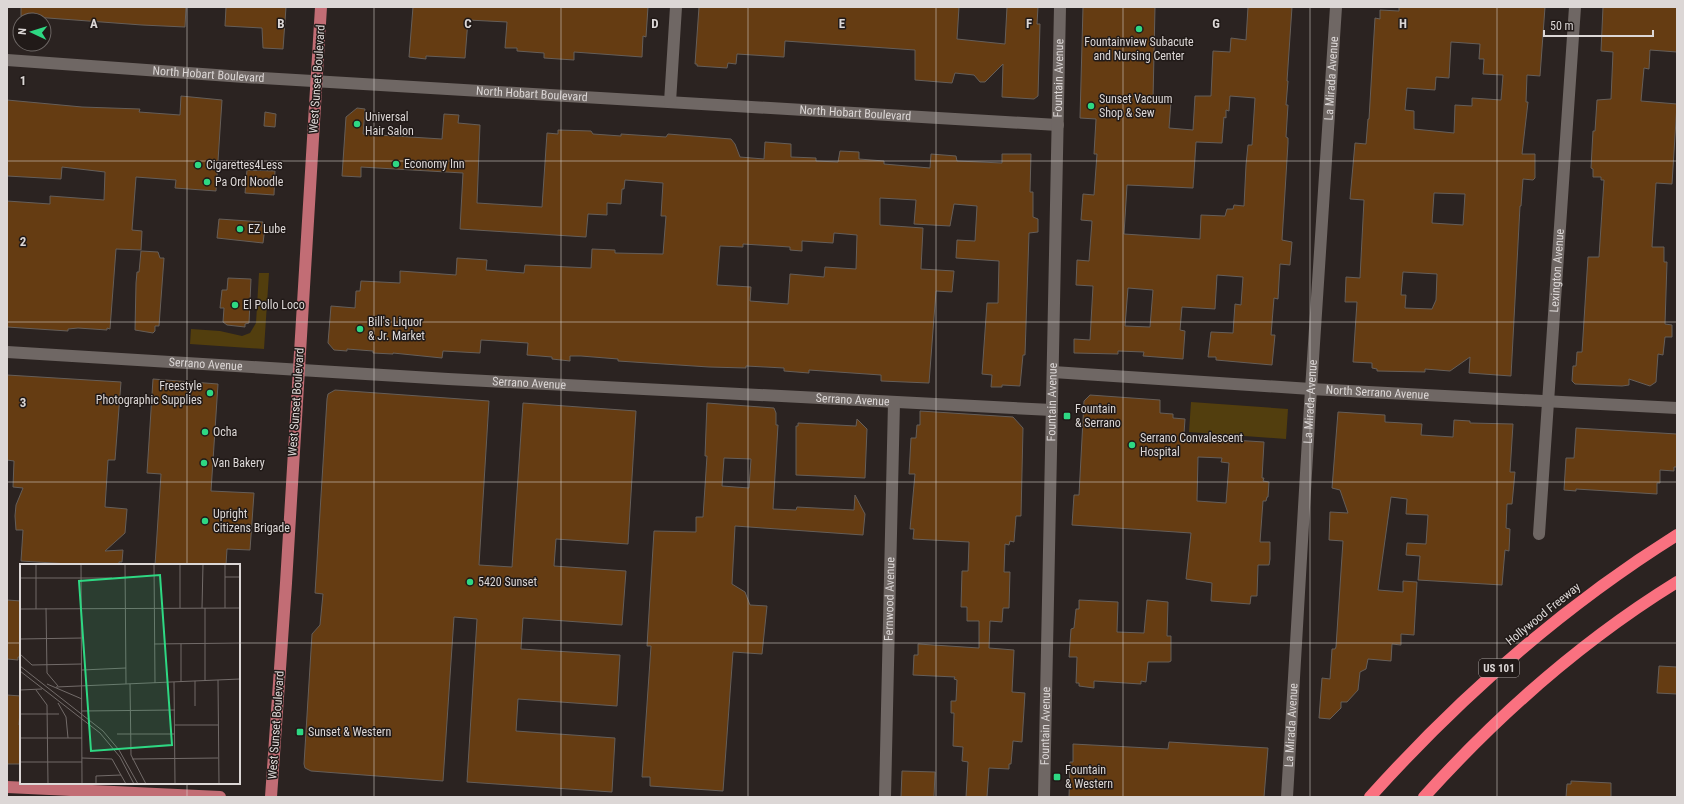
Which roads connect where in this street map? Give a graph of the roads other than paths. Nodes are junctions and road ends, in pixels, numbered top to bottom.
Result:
1 (321, 7) edge
2 (676, 7) edge
3 (1060, 7) edge
4 (1336, 7) edge
5 (1575, 7) edge
6 (7, 60) edge
7 (317, 81) junction
8 (670, 102) junction
9 (1058, 125) junction
10 (7, 352) edge
11 (299, 370) junction
12 (1053, 372) junction
13 (1311, 389) junction
14 (894, 402) junction
15 (1549, 402) junction
16 (1677, 408) edge
17 (1052, 410) junction
18 (1539, 534) dead end
19 (1677, 535) edge
20 (1677, 582) edge
21 (7, 787) edge
22 (220, 797) edge
23 (270, 797) edge
24 (885, 797) edge
25 (1044, 797) edge
26 (1287, 797) edge
27 (1370, 797) edge
28 (1424, 797) edge

1 - 7 main road, West Sunset Boulevard
2 - 8 street
3 - 9 street, Fountain Avenue
4 - 13 street, La Mirada Avenue
5 - 15 street, Lexington Avenue
6 - 7 street, North Hobart Boulevard
7 - 8 street, North Hobart Boulevard
7 - 11 main road, West Sunset Boulevard
8 - 9 street, North Hobart Boulevard
9 - 12 street, Fountain Avenue
10 - 11 street, Serrano Avenue
11 - 14 street, Serrano Avenue
11 - 23 main road, West Sunset Boulevard
12 - 13 street, North Serrano Avenue
12 - 17 street, Fountain Avenue
13 - 15 street, North Serrano Avenue
13 - 26 street, La Mirada Avenue
14 - 17 street, Serrano Avenue
14 - 24 street, Fernwood Avenue
15 - 16 street, North Serrano Avenue
15 - 18 street, Lexington Avenue
17 - 25 street, Fountain Avenue
19 - 27 highway, Hollywood Freeway / US 101
20 - 28 highway
21 - 22 main road

